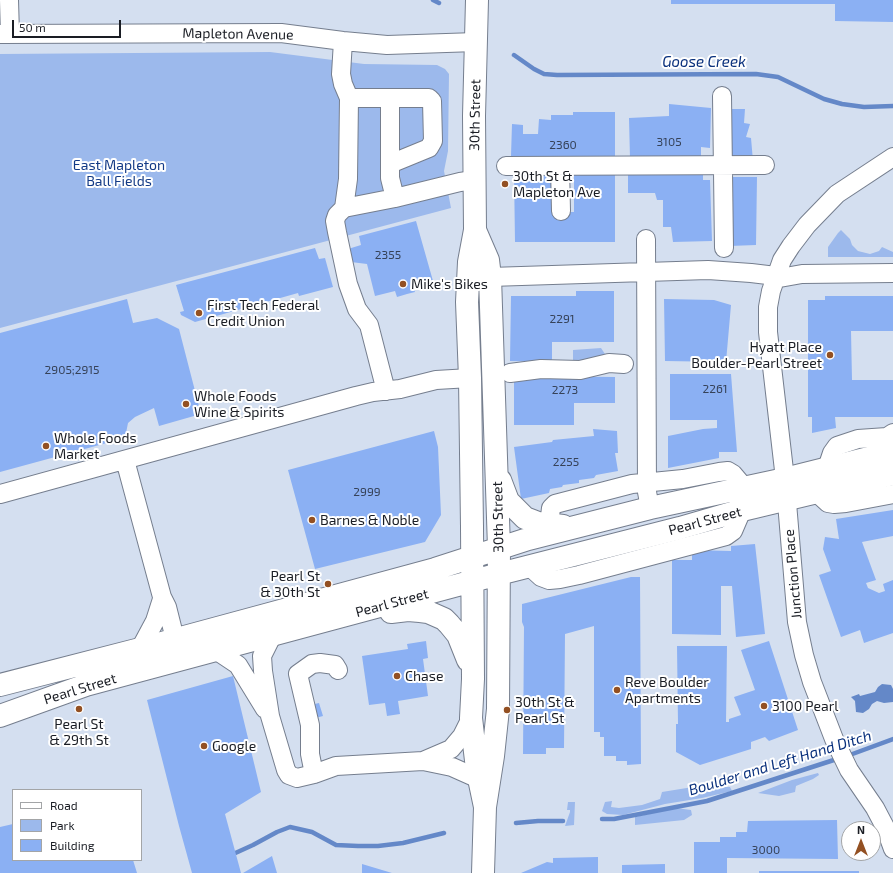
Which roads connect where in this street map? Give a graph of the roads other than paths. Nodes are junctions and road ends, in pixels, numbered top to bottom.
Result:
1 (9, 0) edge
2 (477, 0) edge
3 (5, 34) edge
4 (343, 41) junction
5 (476, 42) junction
6 (722, 96) dead end
7 (349, 98) junction
8 (390, 98) junction
9 (893, 157) edge
10 (390, 164) junction
11 (765, 164) dead end
12 (506, 166) dead end
13 (560, 166) junction
14 (723, 166) junction
15 (474, 180) junction
16 (396, 198) junction
17 (344, 208) junction
18 (561, 211) dead end
19 (475, 230) junction
20 (646, 239) dead end
21 (724, 248) dead end
22 (646, 272) junction
23 (893, 273) edge
24 (490, 277) junction
25 (775, 278) junction
26 (624, 364) dead end
27 (510, 373) dead end
28 (470, 378) junction
29 (386, 391) junction
30 (893, 433) edge
31 (893, 452) edge
32 (125, 460) junction
33 (827, 468) junction
34 (497, 469) junction
35 (893, 474) edge
36 (785, 479) junction
37 (647, 482) junction
38 (744, 488) junction
39 (817, 493) junction
40 (0, 494) edge
41 (893, 494) edge
42 (786, 500) junction
43 (650, 508) junction
44 (549, 525) junction
45 (578, 527) junction
46 (499, 548) junction
47 (472, 557) junction
48 (499, 574) junction
49 (472, 581) junction
50 (162, 598) junction
51 (348, 615) junction
52 (272, 636) junction
53 (175, 639) junction
54 (140, 649) junction
55 (217, 651) junction
56 (156, 667) junction
57 (338, 670) dead end
58 (473, 679) junction
59 (0, 685) edge
60 (0, 716) edge
61 (270, 716) junction
62 (471, 718) junction
63 (423, 760) junction
64 (314, 774) junction
65 (479, 779) junction
66 (486, 807) junction
67 (893, 849) edge
68 (483, 872) edge

1 - 3 street
2 - 5 main road, 30th Street
3 - 4 street, Mapleton Avenue
4 - 5 street, Mapleton Avenue
4 - 7 street
5 - 15 main road, 30th Street
6 - 14 street
7 - 8 street
7 - 17 street
8 - 10 street
8 - 10 street
9 - 25 street, Junction Place
10 - 16 street
11 - 14 street
12 - 13 street
13 - 14 street
13 - 18 street
14 - 21 street
15 - 16 street
15 - 19 main road, 30th Street
16 - 17 street
17 - 29 street
19 - 24 main road, 30th Street
19 - 28 main road, 30th Street
20 - 22 street
22 - 24 street
22 - 25 street
22 - 37 street
23 - 25 street
24 - 34 main road, 30th Street
25 - 36 street, Junction Place
26 - 27 street
28 - 29 street
28 - 47 main road, 30th Street
29 - 32 street
30 - 33 street
31 - 33 main road, Pearl Street
32 - 40 street
32 - 50 street
33 - 36 main road, Pearl Street
34 - 44 main road
34 - 46 main road, 30th Street
35 - 39 main road, Pearl Street
36 - 38 main road, Pearl Street
36 - 42 street, Junction Place
37 - 38 street
37 - 43 street
37 - 44 street
38 - 43 main road, Pearl Street
39 - 41 street
39 - 42 main road, Pearl Street
42 - 48 main road, Pearl Street
42 - 67 street, Junction Place
43 - 45 main road, Pearl Street
44 - 45 main road
45 - 46 main road, Pearl Street
46 - 47 main road, Pearl Street
46 - 48 main road, 30th Street
47 - 49 main road, 30th Street
47 - 53 main road, Pearl Street
48 - 49 main road, Pearl Street
48 - 66 main road, 30th Street
49 - 51 main road, Pearl Street
49 - 58 main road, 30th Street
50 - 53 street
50 - 54 street
51 - 52 main road, Pearl Street
51 - 58 main road
52 - 55 main road, Pearl Street
52 - 61 street
53 - 54 main road, Pearl Street
53 - 56 street
54 - 59 main road, Pearl Street
55 - 56 main road, Pearl Street
55 - 61 street
56 - 60 main road, Pearl Street
57 - 64 street
58 - 62 main road, 30th Street
61 - 64 street
62 - 63 street
62 - 65 main road, 30th Street
63 - 64 street
63 - 65 street
65 - 66 main road, 30th Street
66 - 68 main road, 30th Street

